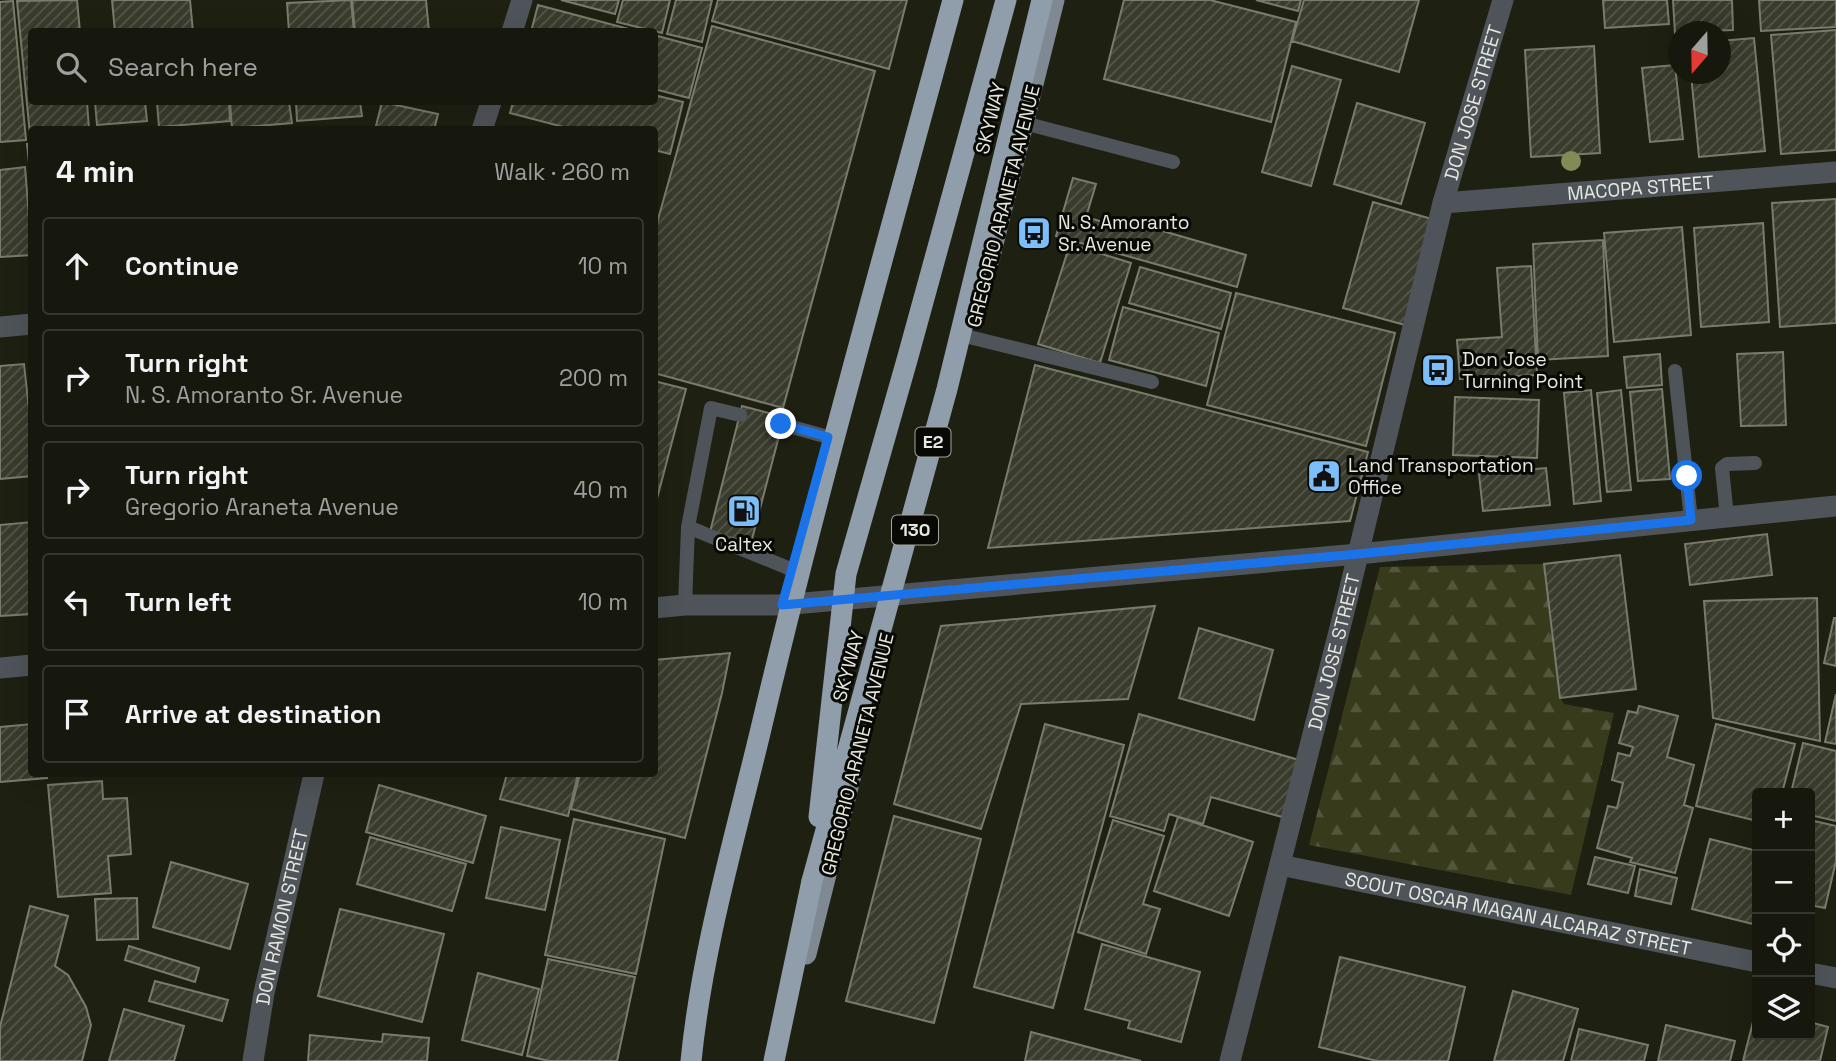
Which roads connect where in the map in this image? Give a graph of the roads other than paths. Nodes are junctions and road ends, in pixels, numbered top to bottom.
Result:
1 (522, 0) edge
2 (943, 0) edge
3 (953, 0) edge
4 (1006, 0) edge
5 (1042, 0) edge
6 (1054, 0) edge
7 (1503, 0) edge
8 (513, 28) edge
9 (490, 105) edge
10 (1024, 123) junction
11 (483, 126) edge
12 (1173, 162) dead end
13 (1836, 173) edge
14 (1443, 203) junction
15 (28, 324) edge
16 (0, 327) edge
17 (969, 337) junction
18 (1675, 371) dead end
19 (1152, 382) dead end
20 (740, 415) dead end
21 (781, 424) dead end
22 (828, 437) junction
23 (1755, 463) dead end
24 (1836, 506) edge
25 (1727, 517) junction
26 (1691, 520) junction
27 (688, 527) junction
28 (1358, 554) junction
29 (793, 570) junction
30 (898, 593) junction
31 (685, 605) junction
32 (782, 605) junction
33 (658, 608) edge
34 (28, 665) edge
35 (0, 668) edge
36 (313, 777) edge
37 (1280, 865) junction
38 (813, 881) junction
39 (1752, 961) edge
40 (1815, 973) edge
41 (1836, 978) edge
42 (253, 1061) edge
43 (683, 1061) edge
44 (691, 1061) edge
45 (777, 1061) edge
46 (1230, 1061) edge

1 - 8 street
2 - 22 main road
3 - 44 highway, bridge
4 - 38 highway, bridge
5 - 38 highway, SKYWAY / E2, bridge
6 - 10 main road, GREGORIO ARANETA AVENUE / 130
7 - 14 street, DON JOSE STREET
9 - 11 street
10 - 12 lane
10 - 17 main road, GREGORIO ARANETA AVENUE / 130
13 - 14 street, MACOPA STREET
14 - 28 street, DON JOSE STREET
15 - 16 street
17 - 19 lane
17 - 30 main road, GREGORIO ARANETA AVENUE / 130
18 - 26 lane
20 - 27 lane
21 - 22 lane
22 - 29 main road
23 - 25 lane
24 - 25 street
25 - 26 street
26 - 28 street
27 - 29 lane
27 - 31 lane
28 - 30 street
28 - 37 street, DON JOSE STREET
29 - 32 main road
30 - 32 street
30 - 45 main road, GREGORIO ARANETA AVENUE / 130
31 - 32 street
31 - 33 street
32 - 43 main road
34 - 35 street
36 - 42 street, DON RAMON STREET
37 - 39 street, SCOUT OSCAR MAGAN ALCARAZ STREET
37 - 46 street, DON JOSE STREET
38 - 45 highway, SKYWAY / E2
40 - 41 street

